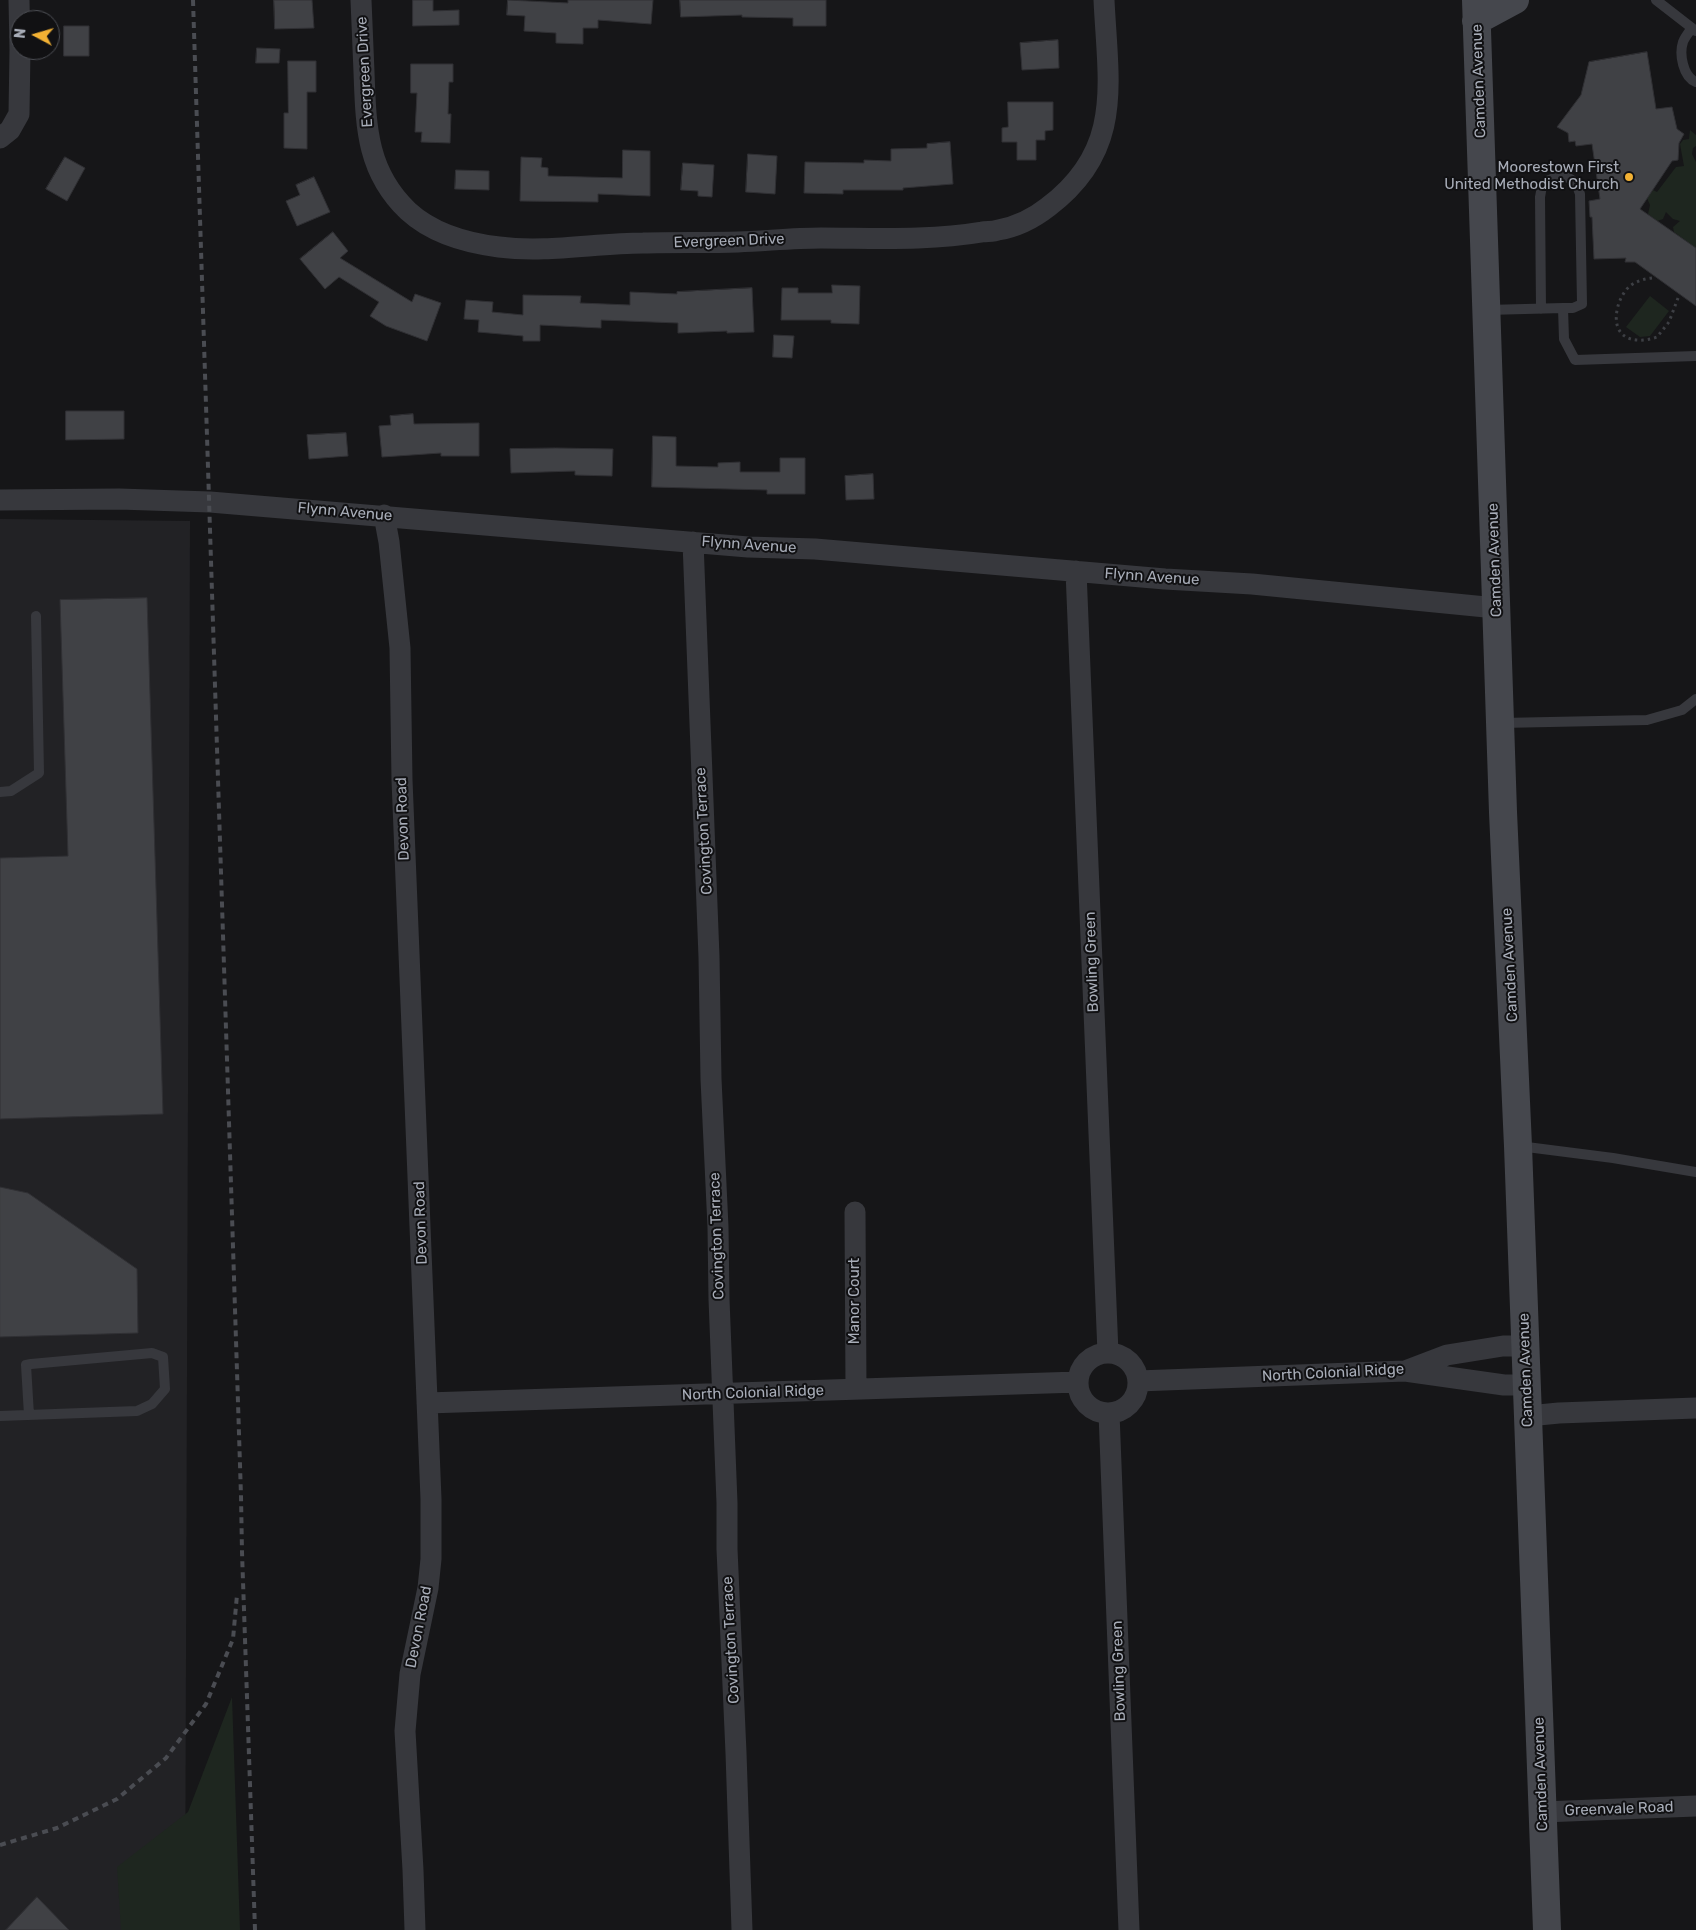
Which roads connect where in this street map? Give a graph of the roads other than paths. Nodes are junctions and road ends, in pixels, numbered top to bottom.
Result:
1 (361, 0) edge
2 (1104, 0) edge
3 (1515, 0) edge
4 (1656, 0) edge
5 (1476, 11) edge
6 (1694, 30) edge
7 (20, 60) edge
8 (1696, 82) edge
9 (1, 137) edge
10 (1563, 308) junction
11 (1542, 309) junction
12 (1487, 310) junction
13 (1696, 356) edge
14 (0, 500) edge
15 (384, 515) junction
16 (693, 542) junction
17 (1076, 571) junction
18 (1496, 608) junction
19 (36, 616) dead end
20 (1696, 699) edge
21 (1500, 723) junction
22 (0, 792) edge
23 (1518, 1146) junction
24 (1696, 1172) edge
25 (855, 1212) dead end
26 (1525, 1346) junction
27 (1108, 1353) junction
28 (1405, 1371) junction
29 (1138, 1381) junction
30 (1078, 1382) junction
31 (1527, 1385) junction
32 (856, 1389) junction
33 (723, 1394) junction
34 (427, 1403) junction
35 (1696, 1408) edge
36 (1109, 1413) junction
37 (29, 1415) junction
38 (0, 1416) edge
39 (1528, 1416) junction
40 (1696, 1806) edge
41 (1542, 1812) junction
42 (415, 1930) edge
43 (742, 1930) edge
44 (1129, 1930) edge
45 (1547, 1930) edge

1 - 2 street, Evergreen Drive
3 - 5 main road
4 - 6 lane
5 - 12 main road, Camden Avenue
6 - 8 lane
7 - 9 street
10 - 11 lane
10 - 11 lane
10 - 13 lane
11 - 12 lane
12 - 18 main road, Camden Avenue
14 - 15 street, Flynn Avenue
15 - 16 street, Flynn Avenue
15 - 34 street, Devon Road
16 - 17 street, Flynn Avenue
16 - 33 street, Covington Terrace
17 - 18 street, Flynn Avenue
17 - 27 street, Bowling Green
18 - 21 main road, Camden Avenue
19 - 22 lane
20 - 21 lane
21 - 23 main road, Camden Avenue
23 - 24 lane
23 - 26 main road, Camden Avenue
25 - 32 street, Manor Court
26 - 28 street, North Colonial Ridge
26 - 31 main road, Camden Avenue
27 - 29 street
27 - 30 street
28 - 29 street, North Colonial Ridge
28 - 31 street
29 - 36 street
30 - 32 street, North Colonial Ridge
30 - 36 street
31 - 39 main road, Camden Avenue
32 - 33 street, North Colonial Ridge
33 - 34 street, North Colonial Ridge
33 - 43 street, Covington Terrace
34 - 42 street, Devon Road
35 - 39 street
36 - 44 street, Bowling Green
37 - 37 lane
37 - 38 lane
39 - 41 main road, Camden Avenue
40 - 41 street, Greenvale Road
41 - 45 main road, Camden Avenue

